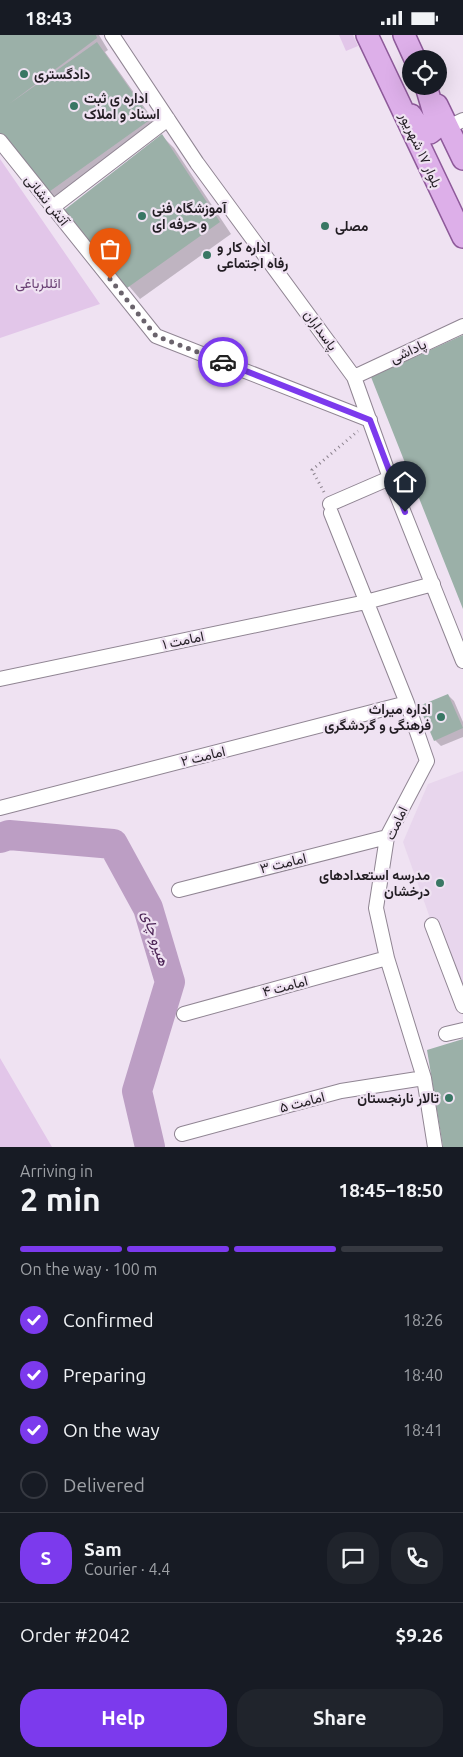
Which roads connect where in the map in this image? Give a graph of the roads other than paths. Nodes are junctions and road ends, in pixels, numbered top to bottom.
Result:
1 (112, 35) edge
2 (367, 35) edge
3 (389, 81) junction
4 (429, 95) edge
5 (434, 95) edge
6 (168, 119) junction
7 (455, 123) edge
8 (0, 141) edge
9 (463, 159) edge
10 (53, 207) junction
11 (463, 237) edge
12 (463, 326) edge
13 (354, 377) junction
14 (370, 420) junction
15 (390, 477) junction
16 (433, 584) junction
17 (366, 602) junction
18 (463, 661) edge
19 (0, 679) edge
20 (407, 703) junction
21 (0, 808) edge
22 (387, 837) junction
23 (180, 890) dead end
24 (432, 925) dead end
25 (387, 958) junction
26 (463, 1006) edge
27 (184, 1014) dead end
28 (463, 1030) edge
29 (446, 1034) dead end
30 (424, 1077) junction
31 (182, 1134) dead end
32 (435, 1147) edge

1 - 6 street, پاسداران
2 - 3 main road, بلوار ١٧ شهریور
3 - 4 main road
3 - 11 main road, بلوار ١٧ شهریور
5 - 7 main road
6 - 10 street
6 - 13 street, پاسداران
7 - 9 main road
8 - 10 street, آتش نشانی
10 - 14 street, آتش نشانی
12 - 13 street, پاداشی
13 - 14 street, پاسداران
14 - 15 street, پاسداران
15 - 16 street, پاسداران
15 - 17 street, امامت
16 - 17 street, امامت ۱
16 - 18 street, پاسداران
17 - 19 street, امامت ۱
17 - 20 street, امامت
20 - 21 street, امامت ۲
20 - 22 street, امامت
22 - 23 street, امامت ۳
22 - 25 street, امامت
24 - 26 street
25 - 27 street, امامت ۴
25 - 30 street, امامت
28 - 29 street
30 - 31 street, امامت ۵
30 - 32 street, امامت

